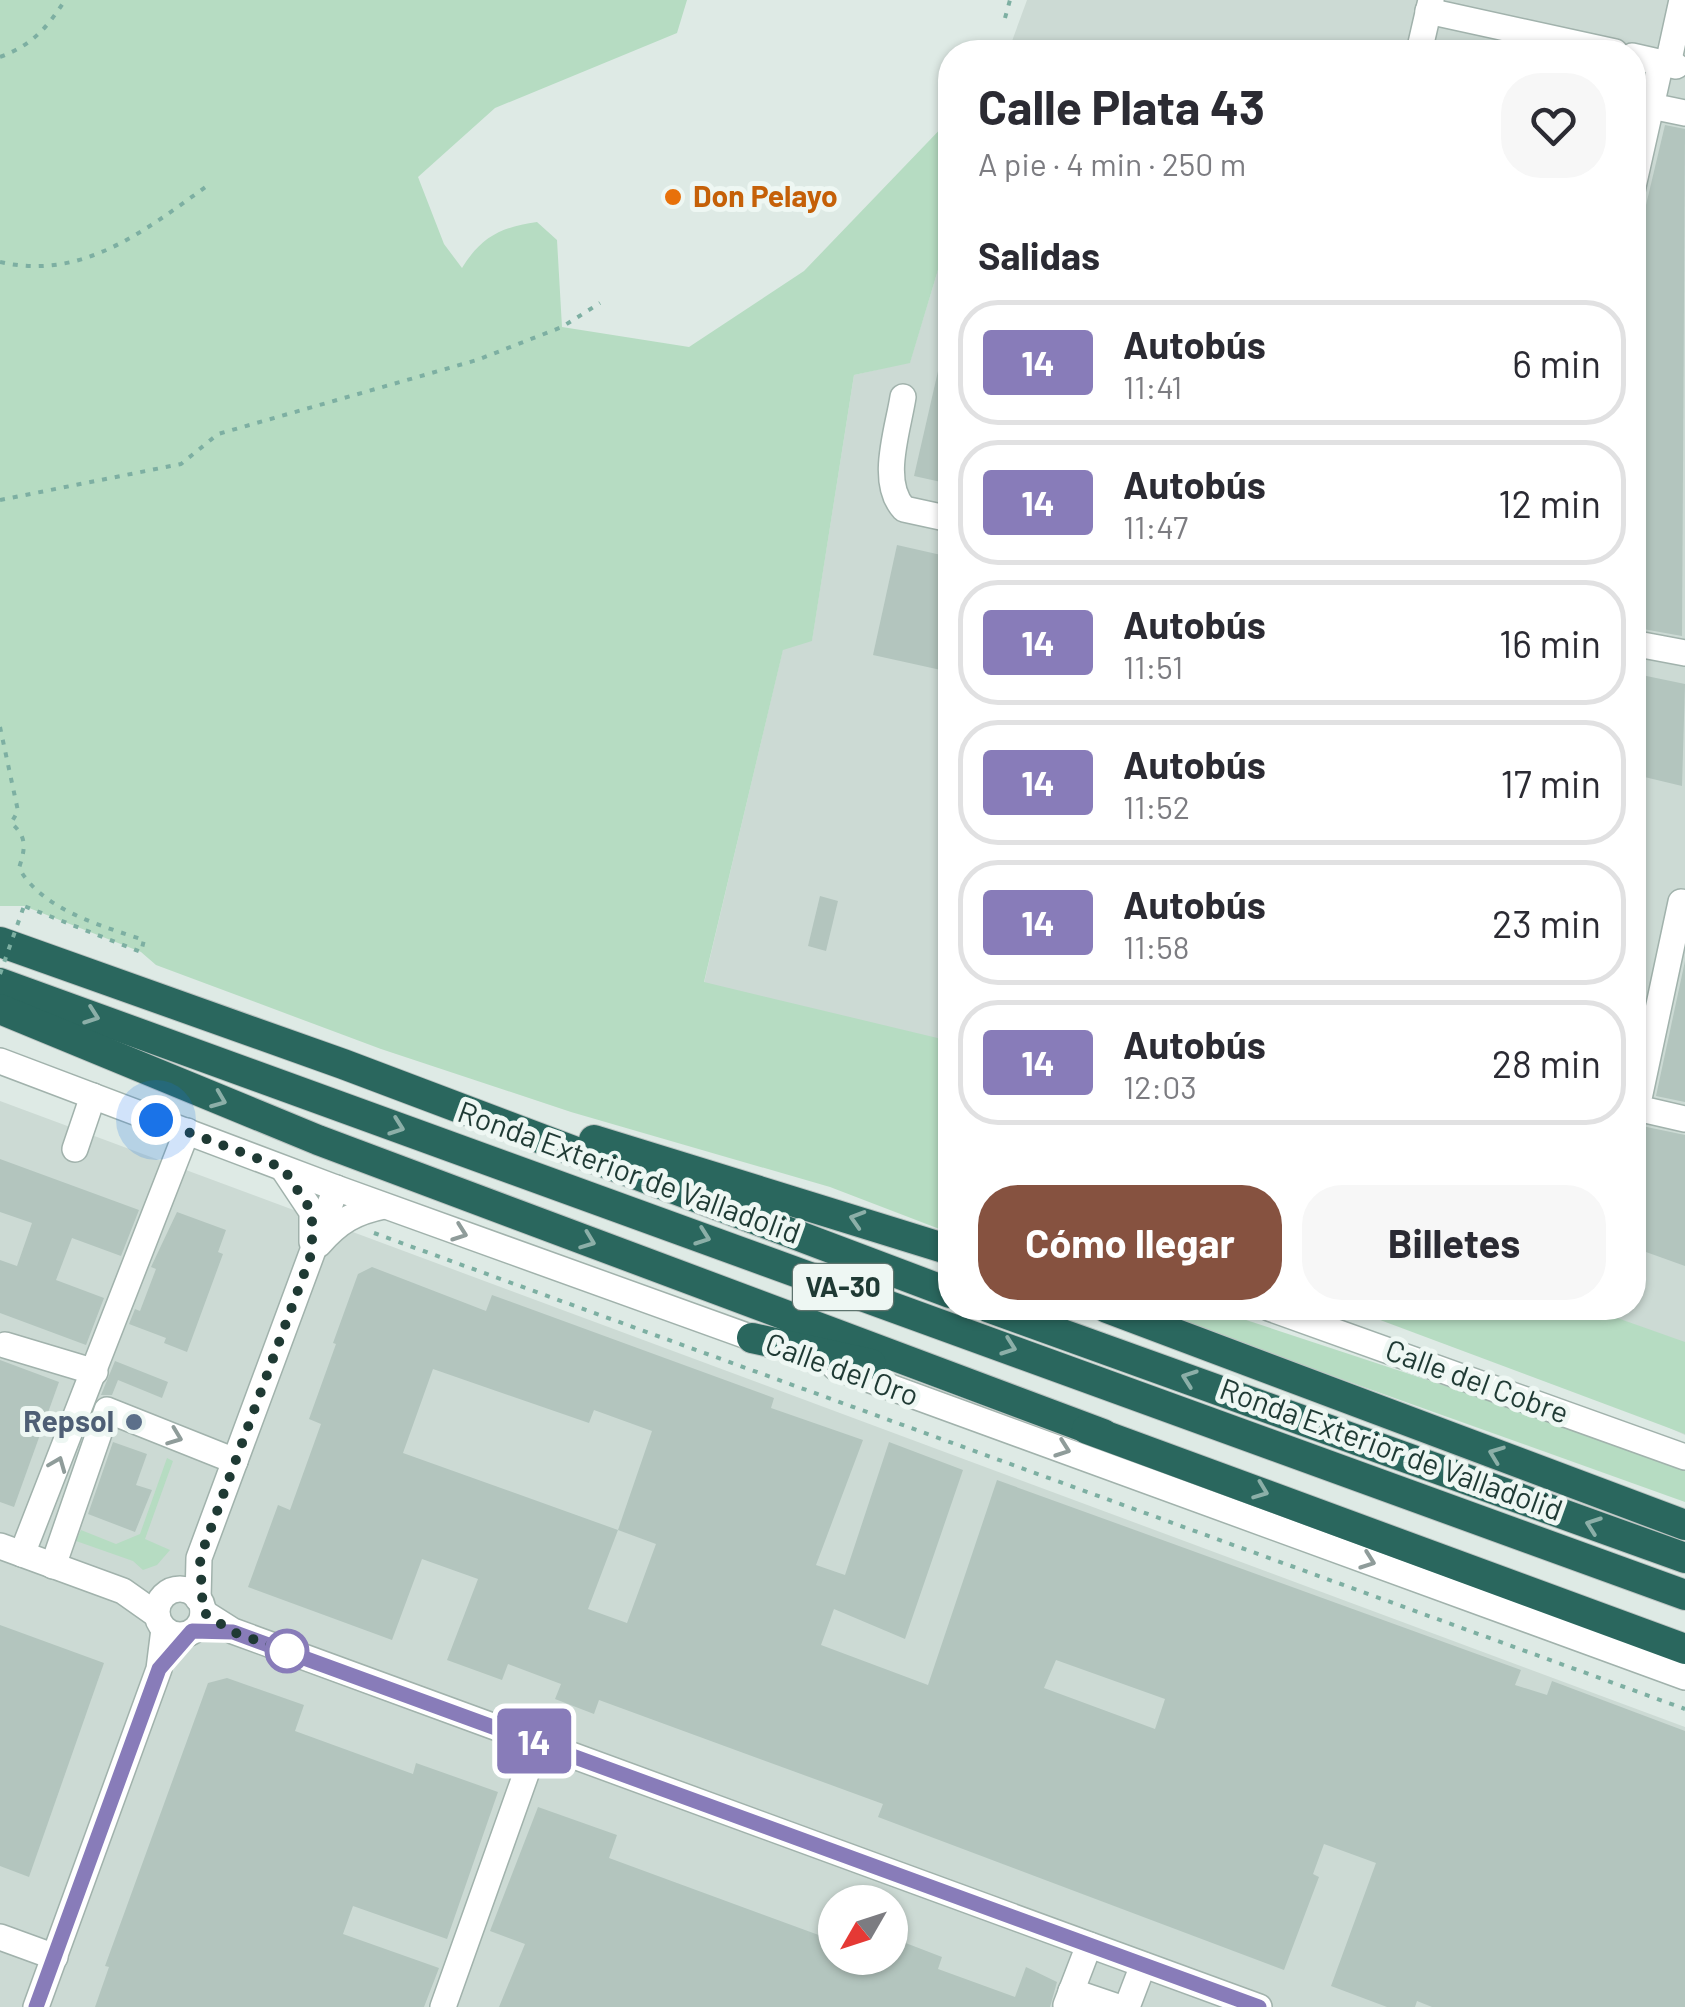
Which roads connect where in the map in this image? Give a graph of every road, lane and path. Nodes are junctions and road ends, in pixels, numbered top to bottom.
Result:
1 (66, 0) edge
2 (1010, 0) edge
3 (1682, 0) edge
4 (1430, 6) edge
5 (1006, 18) dead end
6 (1422, 40) edge
7 (1567, 40) edge
8 (0, 57) edge
9 (1646, 59) edge
10 (1671, 64) edge
11 (1651, 106) junction
12 (1685, 113) edge
13 (1646, 128) edge
14 (207, 186) dead end
15 (0, 262) edge
16 (600, 303) dead end
17 (903, 397) dead end
18 (0, 500) edge
19 (938, 516) edge
20 (1646, 645) edge
21 (1685, 653) edge
22 (0, 727) edge
23 (1685, 885) edge
24 (1685, 894) edge
25 (1685, 903) edge
26 (0, 942) edge
27 (0, 974) edge
28 (0, 983) edge
29 (0, 1009) edge
30 (0, 1061) edge
31 (1646, 1062) edge
32 (342, 1064) junction
33 (92, 1096) junction
34 (1646, 1110) edge
35 (1685, 1119) edge
36 (187, 1131) junction
37 (75, 1149) dead end
38 (283, 1168) junction
39 (336, 1188) junction
40 (384, 1206) junction
41 (369, 1231) dead end
42 (938, 1246) edge
43 (312, 1252) junction
44 (938, 1288) edge
45 (1023, 1320) edge
46 (1139, 1320) edge
47 (1303, 1320) edge
48 (752, 1338) junction
49 (5, 1345) dead end
50 (95, 1372) junction
51 (1103, 1434) junction
52 (1685, 1457) edge
53 (236, 1460) junction
54 (1685, 1525) edge
55 (11, 1550) edge
56 (1685, 1558) edge
57 (53, 1566) junction
58 (1685, 1595) edge
59 (180, 1613) junction
60 (1685, 1649) edge
61 (1685, 1677) edge
62 (1685, 1710) edge
63 (537, 1742) junction
64 (0, 1937) edge
65 (1088, 1944) junction
66 (55, 1957) junction
67 (1143, 1965) junction
68 (1069, 2002) edge
69 (36, 2007) edge
70 (443, 2007) edge
71 (1118, 2007) edge
72 (1128, 2007) edge
73 (1259, 2007) edge

1 - 8 path
2 - 5 path
3 - 10 street
4 - 6 street
4 - 7 street
9 - 10 street
10 - 11 street
11 - 12 street
11 - 13 street
14 - 15 path
16 - 18 path
17 - 19 street
20 - 21 street
22 - 27 path, bridge
23 - 24 street
25 - 31 street
26 - 32 highway, Ronda Exterior de Valladolid / VA-30
28 -> 58 highway, Ronda Exterior de Valladolid / VA-30
29 -> 51 highway
30 - 33 street, Calle del Oro
42 -> 32 highway
32 - 44 highway, Ronda Exterior de Valladolid / VA-30
33 - 36 street, Calle del Oro
33 - 37 street
34 - 35 street
36 - 38 street, Calle del Oro
36 - 50 street
38 - 39 street, Calle del Oro
38 - 43 street
39 - 40 street, Calle del Oro
39 - 43 street
40 - 43 street
40 -> 48 street, Calle del Oro
41 - 62 path
43 - 53 street
56 -> 45 highway, Ronda Exterior de Valladolid
54 -> 46 highway
47 - 52 street, Calle del Cobre
48 - 51 highway
48 -> 61 street, Calle del Oro
49 - 50 street
55 -> 50 street
51 -> 60 highway
57 -> 53 street
53 - 59 street
55 - 57 street
57 - 59 street
59 - 63 street
59 - 66 street
63 - 65 street
63 - 70 street
64 - 66 street
65 - 67 street
65 - 68 street
66 - 69 street
67 - 72 street
67 - 73 street
68 - 71 street

